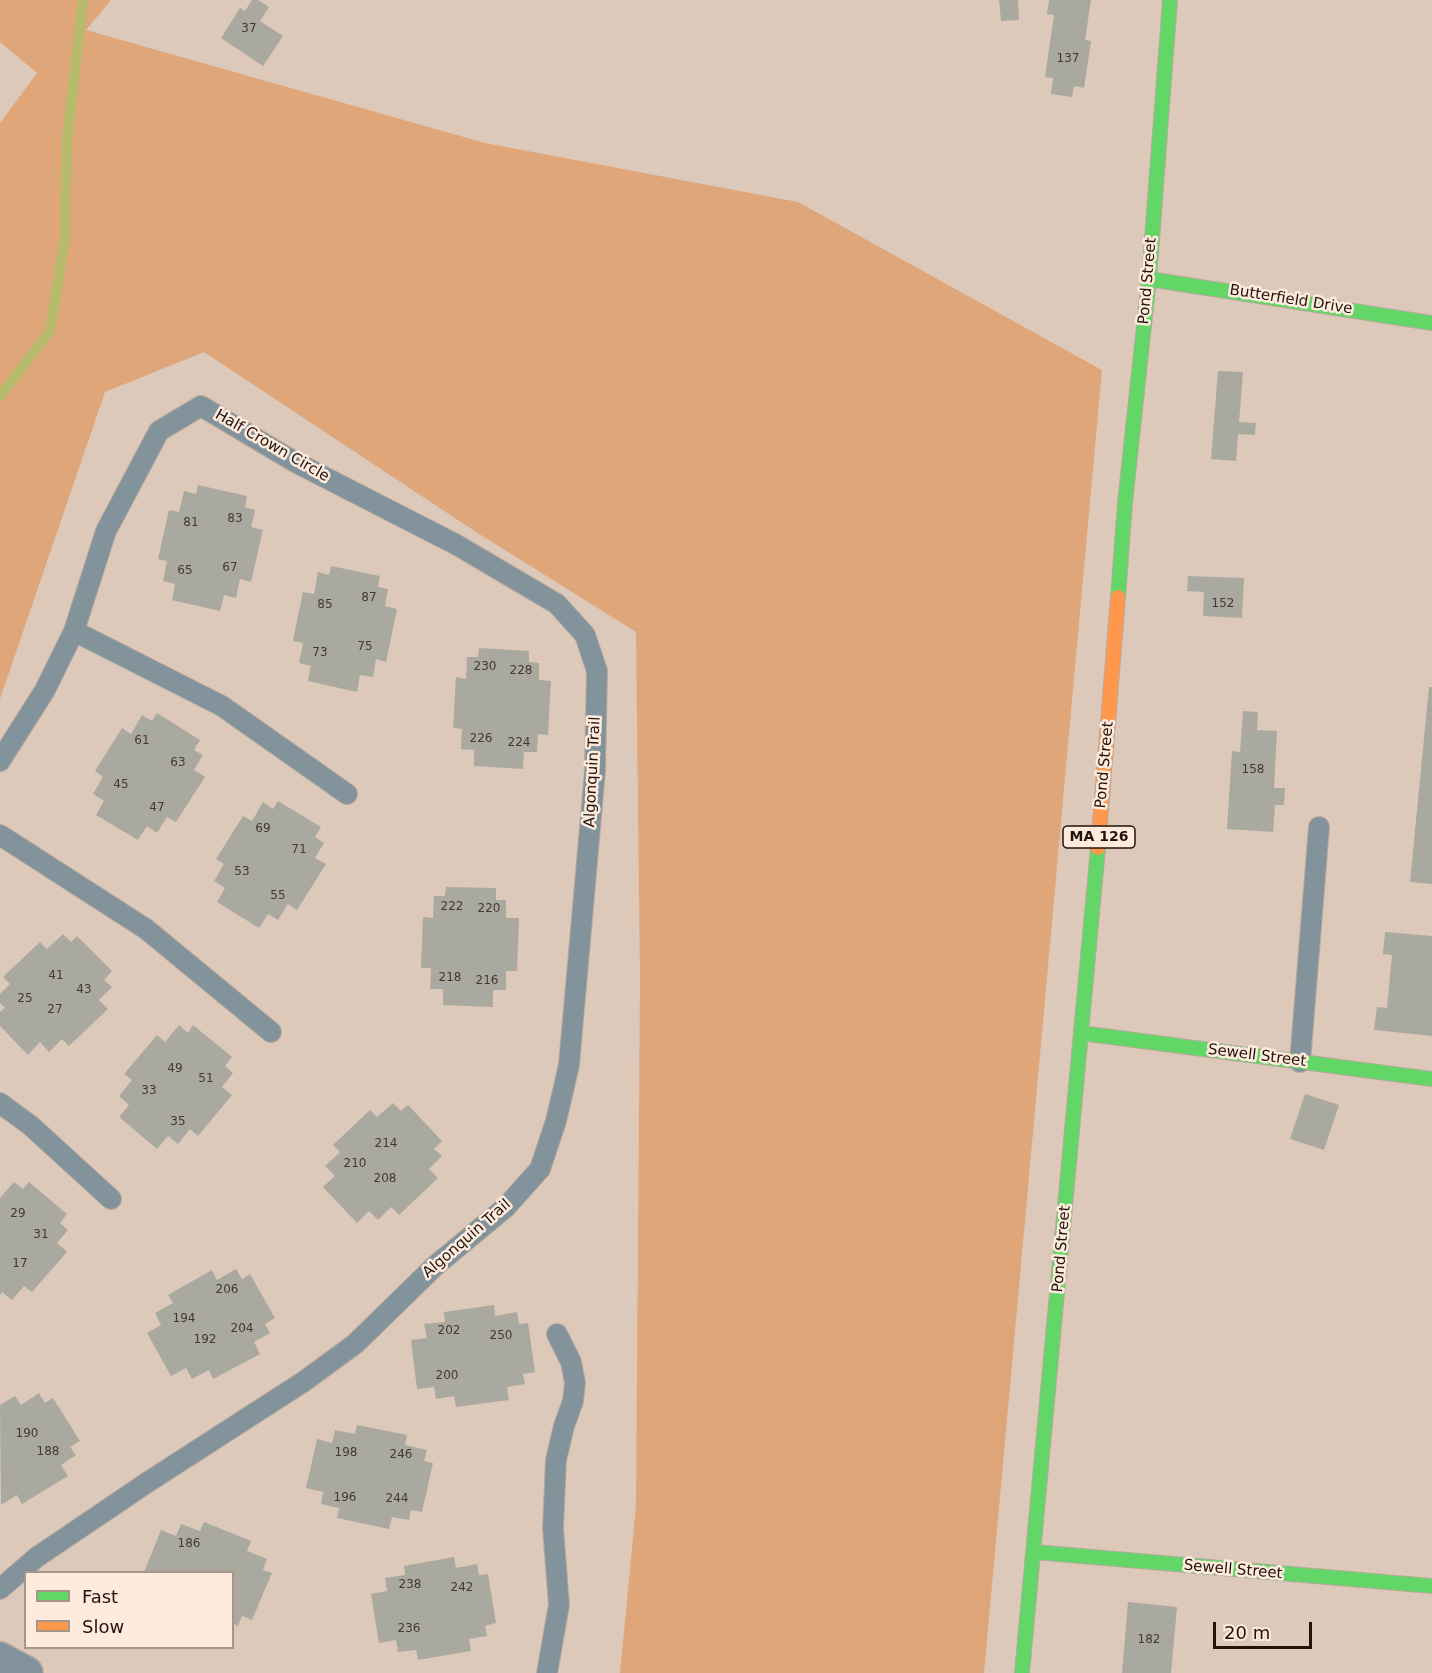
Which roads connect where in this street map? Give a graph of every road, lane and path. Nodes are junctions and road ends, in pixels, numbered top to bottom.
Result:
1 (1170, 0) edge
2 (1149, 279) junction
3 (1432, 323) edge
4 (457, 545) joint
5 (74, 631) junction
6 (0, 761) edge
7 (347, 794) dead end
8 (1319, 827) dead end
9 (0, 835) edge
10 (271, 1032) dead end
11 (1081, 1033) junction
12 (1300, 1062) junction
13 (1432, 1079) edge
14 (0, 1103) edge
15 (111, 1199) dead end
16 (557, 1334) dead end
17 (1034, 1552) junction
18 (1432, 1586) edge
19 (0, 1589) edge
20 (0, 1659) edge
21 (26, 1673) edge
22 (547, 1673) edge
23 (1022, 1673) edge

1 - 2 main road, Pond Street / MA 126
2 - 3 main road, Butterfield Drive
2 - 11 main road, Pond Street / MA 126
4 - 5 lane, Half Crown Circle
4 - 19 lane, Algonquin Trail
5 - 6 lane, Half Crown Circle
5 - 7 lane
8 - 12 lane
9 - 10 lane
11 - 12 main road, Sewell Street
11 - 17 main road, Pond Street / MA 126
12 - 13 main road, Sewell Street
14 - 15 lane
16 - 22 lane
17 - 18 main road, Sewell Street
17 - 23 main road, Pond Street / MA 126
20 - 21 street

